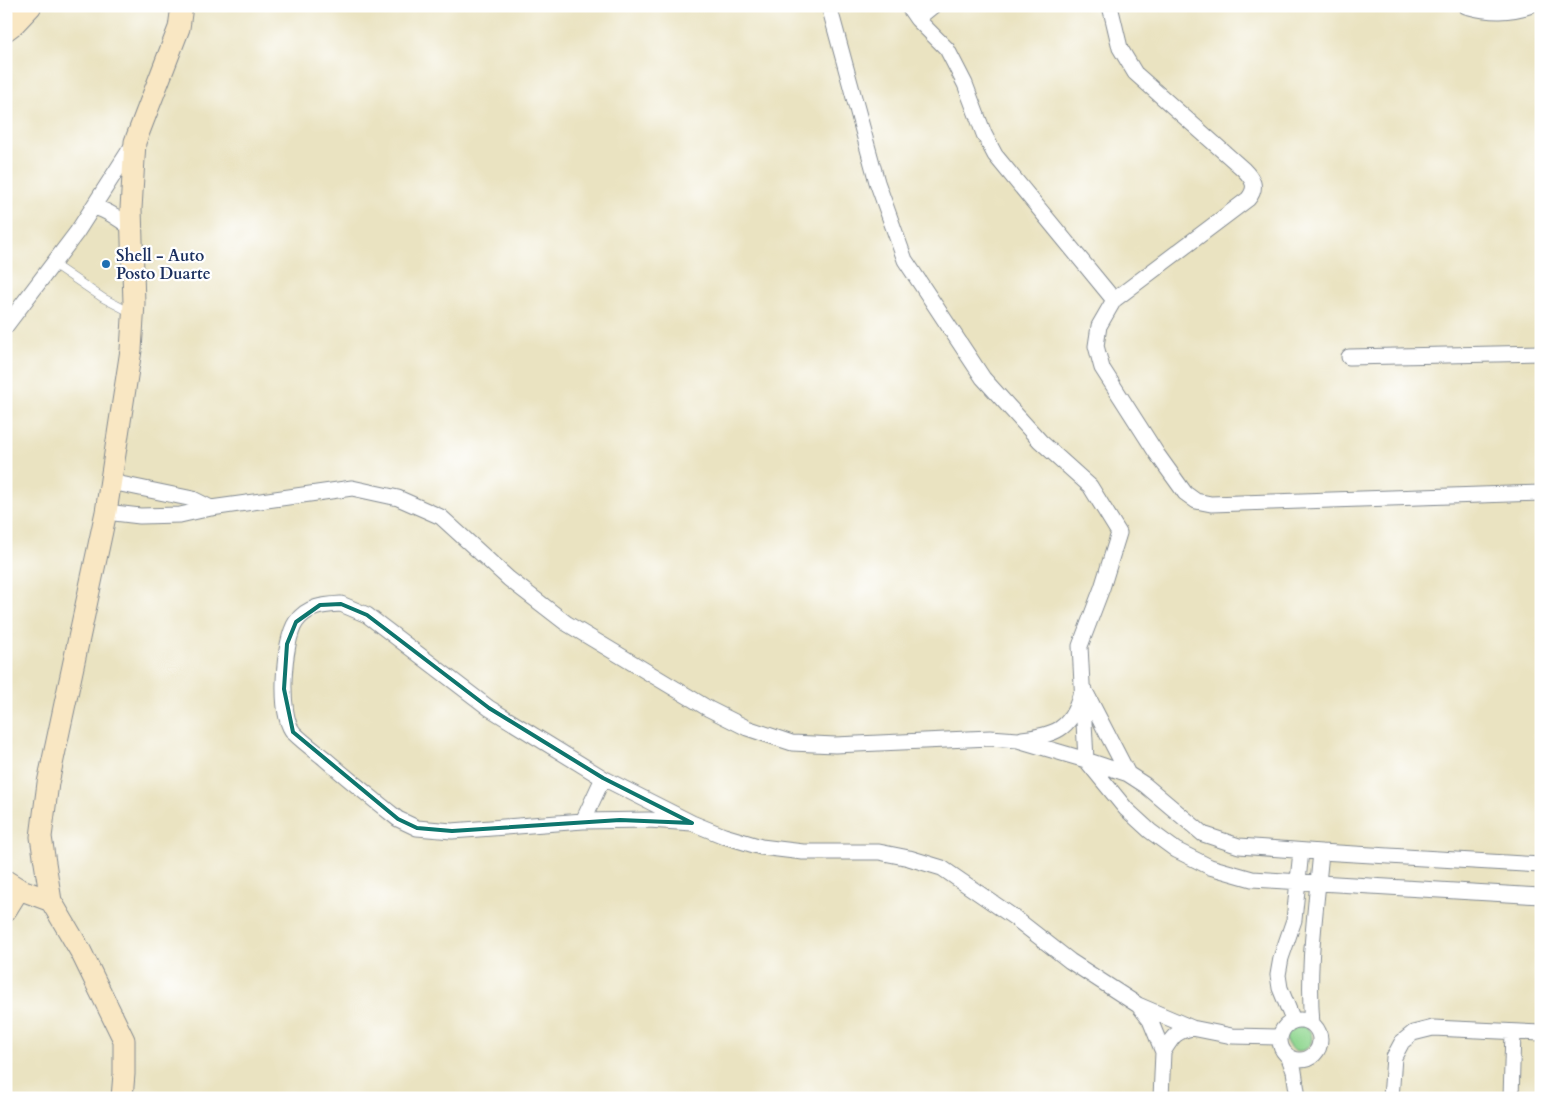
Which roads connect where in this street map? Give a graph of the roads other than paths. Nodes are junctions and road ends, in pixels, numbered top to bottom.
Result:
1 (31, 6) edge
2 (182, 6) edge
3 (829, 6) edge
4 (908, 6) edge
5 (933, 6) edge
6 (1110, 6) edge
7 (1466, 6) edge
8 (1530, 6) edge
9 (917, 19) junction
10 (6, 30) edge
11 (135, 142) junction
12 (94, 207) junction
13 (132, 229) junction
14 (53, 264) junction
15 (1114, 300) junction
16 (133, 314) junction
17 (6, 326) edge
18 (1541, 353) edge
19 (1349, 357) dead end
20 (111, 482) junction
21 (1541, 494) edge
22 (211, 508) junction
23 (106, 512) junction
24 (1082, 685) junction
25 (1018, 740) junction
26 (1086, 760) junction
27 (1128, 774) junction
28 (603, 778) junction
29 (583, 821) junction
30 (692, 823) junction
31 (1302, 851) junction
32 (1322, 852) junction
33 (1541, 864) edge
34 (1298, 882) junction
35 (1319, 883) junction
36 (13, 885) edge
37 (1541, 896) edge
38 (51, 901) junction
39 (6, 910) edge
40 (1138, 1004) junction
41 (1293, 1020) junction
42 (1312, 1024) junction
43 (1192, 1028) junction
44 (1513, 1032) junction
45 (1541, 1033) edge
46 (1279, 1037) junction
47 (1163, 1052) junction
48 (1289, 1058) junction
49 (1309, 1058) junction
50 (1298, 1097) edge
51 (122, 1098) edge
52 (1161, 1098) edge
53 (1391, 1098) edge
54 (1511, 1098) edge

1 - 10 street
2 - 11 street
3 - 24 street
4 - 9 street
5 - 9 street
6 - 15 street
7 - 8 street
9 - 15 street
11 - 12 street
11 - 13 street
12 - 13 street
12 - 14 street
13 - 16 street
14 - 16 lane
14 - 17 street
15 - 21 street
16 - 20 street
18 - 19 street
20 - 22 street
20 - 23 street
22 - 23 street
22 - 25 street
23 - 38 street
24 - 25 street
24 - 26 street
24 - 27 street
25 - 26 street
26 - 27 street
26 - 34 street
27 - 31 street
28 - 29 street
28 - 29 street
28 - 30 street
29 - 30 street
30 - 40 street
31 - 32 street
31 - 34 street
32 - 33 street
32 - 35 street
34 - 35 street
34 - 41 street
35 - 37 street
35 - 42 street
36 - 38 street
36 - 39 street
38 - 51 street
40 - 43 street
40 - 47 street
41 - 42 street
41 - 46 street
42 - 49 street
43 - 46 street
43 - 47 street
44 - 45 street
44 - 53 street
44 - 54 street
46 - 48 street
47 - 52 street
48 - 49 street
48 - 50 street
49 - 50 street

